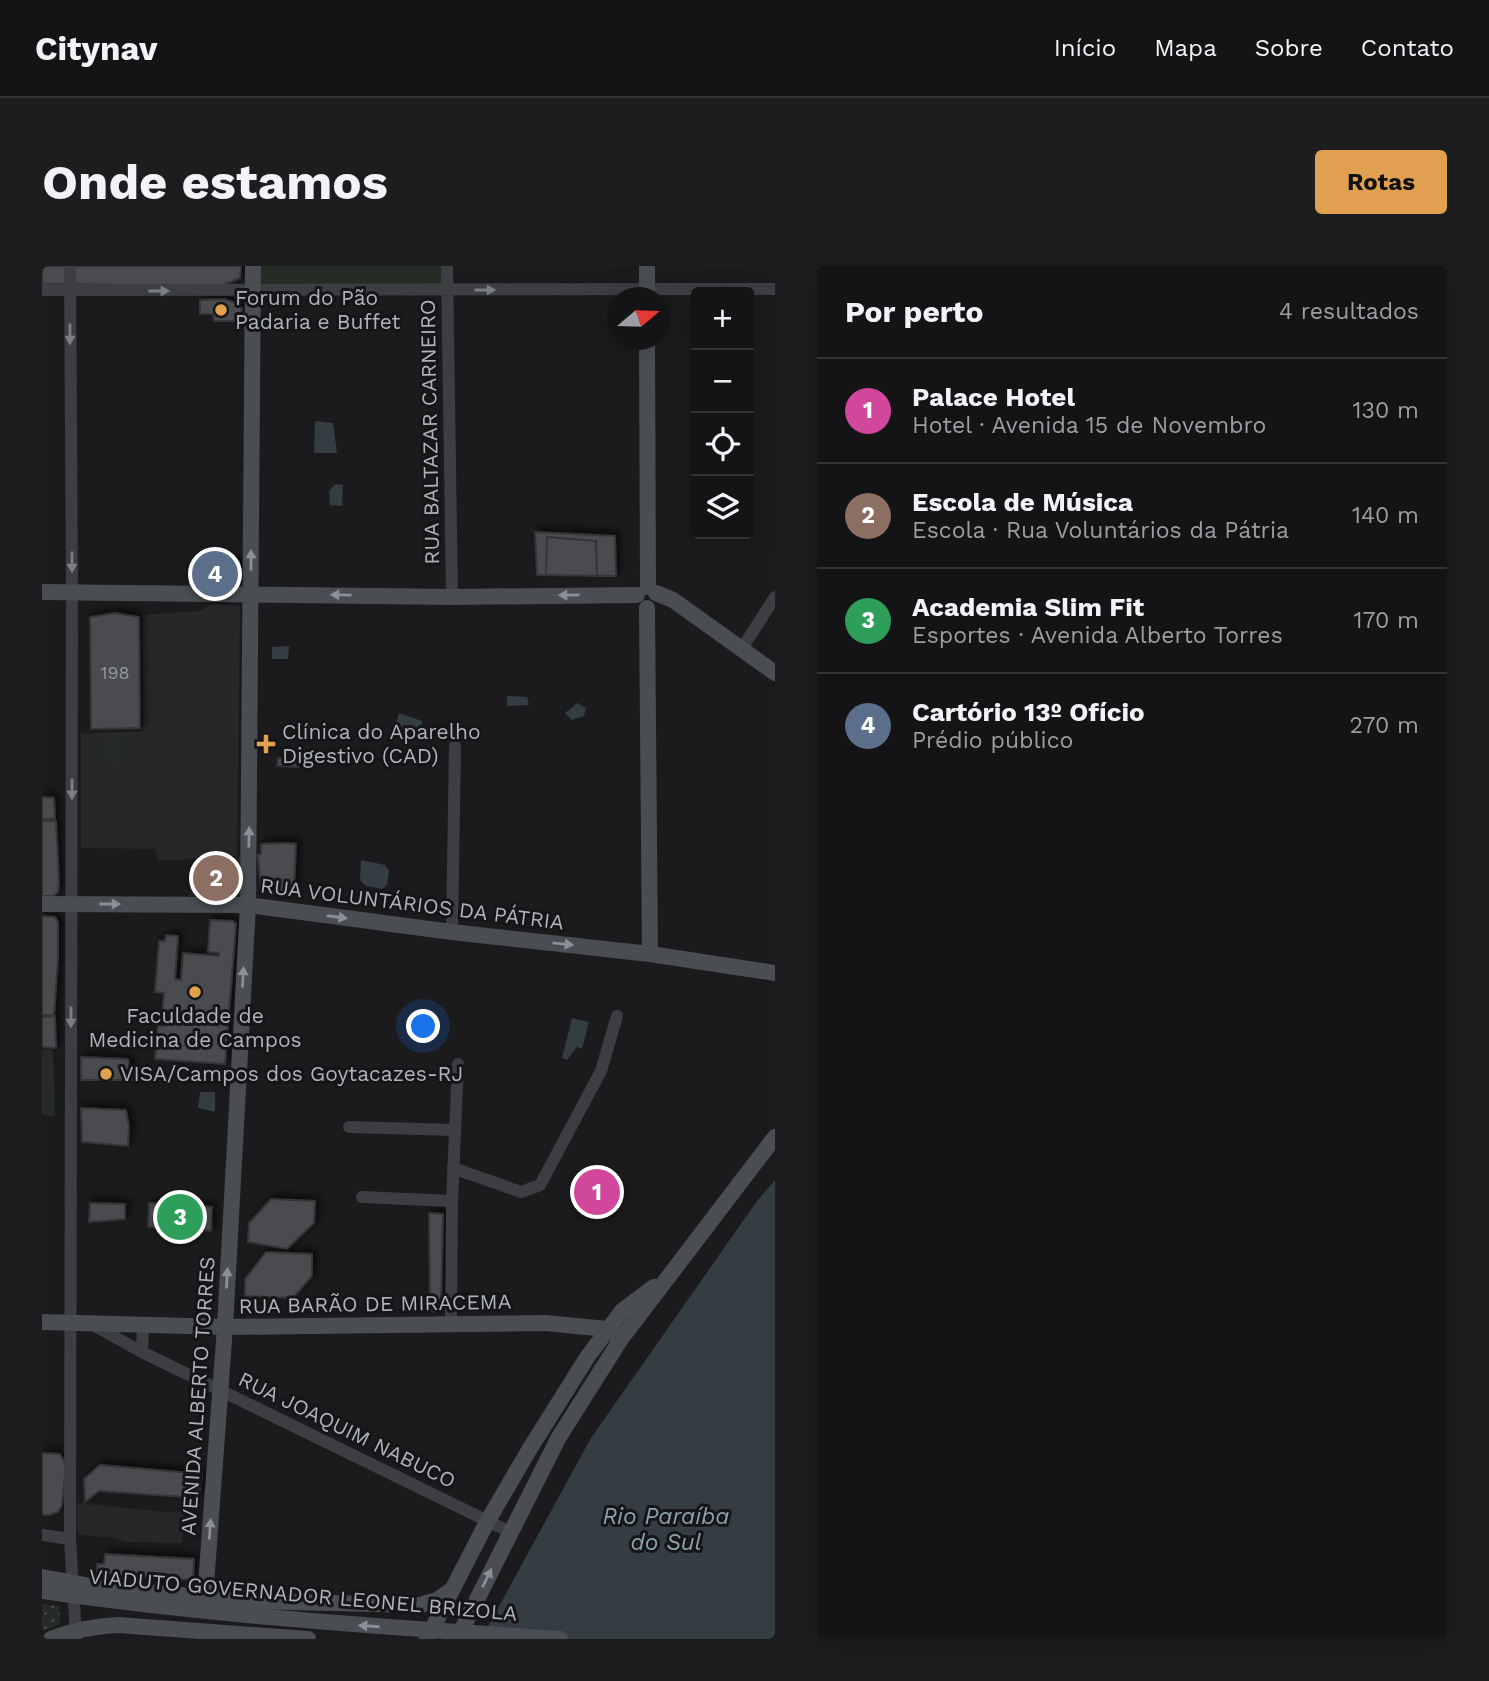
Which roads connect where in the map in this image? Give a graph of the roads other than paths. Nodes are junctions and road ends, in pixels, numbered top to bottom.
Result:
1 (70, 266) edge
2 (253, 266) edge
3 (447, 266) edge
4 (647, 266) edge
5 (647, 287) edge
6 (775, 289) edge
7 (42, 290) edge
8 (253, 290) junction
9 (447, 290) junction
10 (70, 291) junction
11 (607, 292) edge
12 (670, 292) edge
13 (647, 350) edge
14 (42, 592) edge
15 (72, 592) junction
16 (251, 594) junction
17 (647, 596) junction
18 (452, 597) junction
19 (775, 597) edge
20 (741, 650) junction
21 (775, 673) edge
22 (455, 746) dead end
23 (42, 904) edge
24 (71, 904) junction
25 (248, 905) junction
26 (452, 932) junction
27 (650, 954) junction
28 (775, 973) edge
29 (617, 1016) dead end
30 (458, 1064) dead end
31 (349, 1127) dead end
32 (455, 1130) junction
33 (775, 1137) edge
34 (453, 1168) junction
35 (362, 1197) dead end
36 (452, 1201) junction
37 (673, 1272) junction
38 (42, 1322) edge
39 (71, 1324) junction
40 (450, 1324) junction
41 (93, 1325) junction
42 (143, 1326) junction
43 (225, 1327) junction
44 (607, 1329) junction
45 (621, 1339) junction
46 (142, 1352) junction
47 (219, 1390) junction
48 (487, 1522) junction
49 (510, 1532) junction
50 (42, 1535) edge
51 (70, 1539) junction
52 (42, 1577) edge
53 (72, 1583) junction
54 (42, 1591) edge
55 (450, 1591) junction
56 (205, 1598) junction
57 (272, 1602) junction
58 (319, 1604) junction
59 (401, 1606) junction
60 (466, 1621) junction
61 (51, 1639) edge
62 (76, 1639) edge
63 (203, 1639) edge
64 (278, 1639) edge
65 (299, 1639) edge
66 (308, 1639) edge
67 (426, 1639) edge
68 (449, 1639) edge
69 (457, 1639) edge
70 (560, 1639) edge

1 - 10 street
2 - 8 main road, AVENIDA ALBERTO TORRES
3 - 9 street, RUA BALTAZAR CARNEIRO
4 - 5 main road
6 - 12 street
7 - 10 street
8 - 9 street
10 -> 8 street
16 -> 8 main road, AVENIDA ALBERTO TORRES
9 -> 11 street
9 - 18 street, RUA BALTAZAR CARNEIRO
10 -> 15 street
13 - 17 main road
14 - 15 main road
15 - 16 main road
15 -> 24 street
18 -> 16 main road
25 -> 16 main road, AVENIDA ALBERTO TORRES
17 -> 18 main road
17 - 20 main road
17 - 27 main road
19 - 20 street
20 - 21 main road
22 - 26 street
23 - 24 main road, RUA VOLUNTÁRIOS DA PÁTRIA
24 -> 25 main road, RUA VOLUNTÁRIOS DA PÁTRIA
24 -> 39 street
25 -> 26 main road, RUA VOLUNTÁRIOS DA PÁTRIA
43 -> 25 main road, AVENIDA ALBERTO TORRES
26 -> 27 main road, RUA VOLUNTÁRIOS DA PÁTRIA
27 - 28 main road, RUA VOLUNTÁRIOS DA PÁTRIA
29 - 34 street
30 - 32 street
31 - 32 street
32 - 34 street
33 - 37 main road
34 - 36 street
35 - 36 street
36 - 40 street
37 - 44 main road
37 - 45 main road
38 - 39 main road, RUA BARÃO DE MIRACEMA
39 - 41 main road, RUA BARÃO DE MIRACEMA
39 - 51 street
40 - 43 main road, RUA BARÃO DE MIRACEMA
40 - 44 main road, RUA BARÃO DE MIRACEMA
41 - 42 main road, RUA BARÃO DE MIRACEMA
41 - 46 street, RUA JOAQUIM NABUCO
42 - 43 main road, RUA BARÃO DE MIRACEMA
42 - 46 street
43 - 47 main road, AVENIDA ALBERTO TORRES
44 - 45 main road, RUA BARÃO DE MIRACEMA
44 - 48 main road
45 - 49 main road
46 - 47 street, RUA JOAQUIM NABUCO
47 - 48 street, RUA JOAQUIM NABUCO
56 -> 47 main road, AVENIDA ALBERTO TORRES
48 - 49 street, RUA JOAQUIM NABUCO
48 - 55 main road
60 -> 49 main road
50 - 51 street
51 - 53 street
52 - 53 main road
53 - 56 main road
53 - 62 street
70 -> 54 main road, VIADUTO GOVERNADOR LEONEL BRIZOLA, bridge
55 - 59 main road
55 - 67 main road
56 - 57 main road
56 - 63 street, AVENIDA ALBERTO TORRES
57 - 58 main road
57 - 64 main road
58 - 59 main road
58 - 65 main road
59 - 67 main road
60 - 68 main road
60 - 69 main road
61 - 66 main road, VIADUTO GOVERNADOR LEONEL BRIZOLA, bridge

